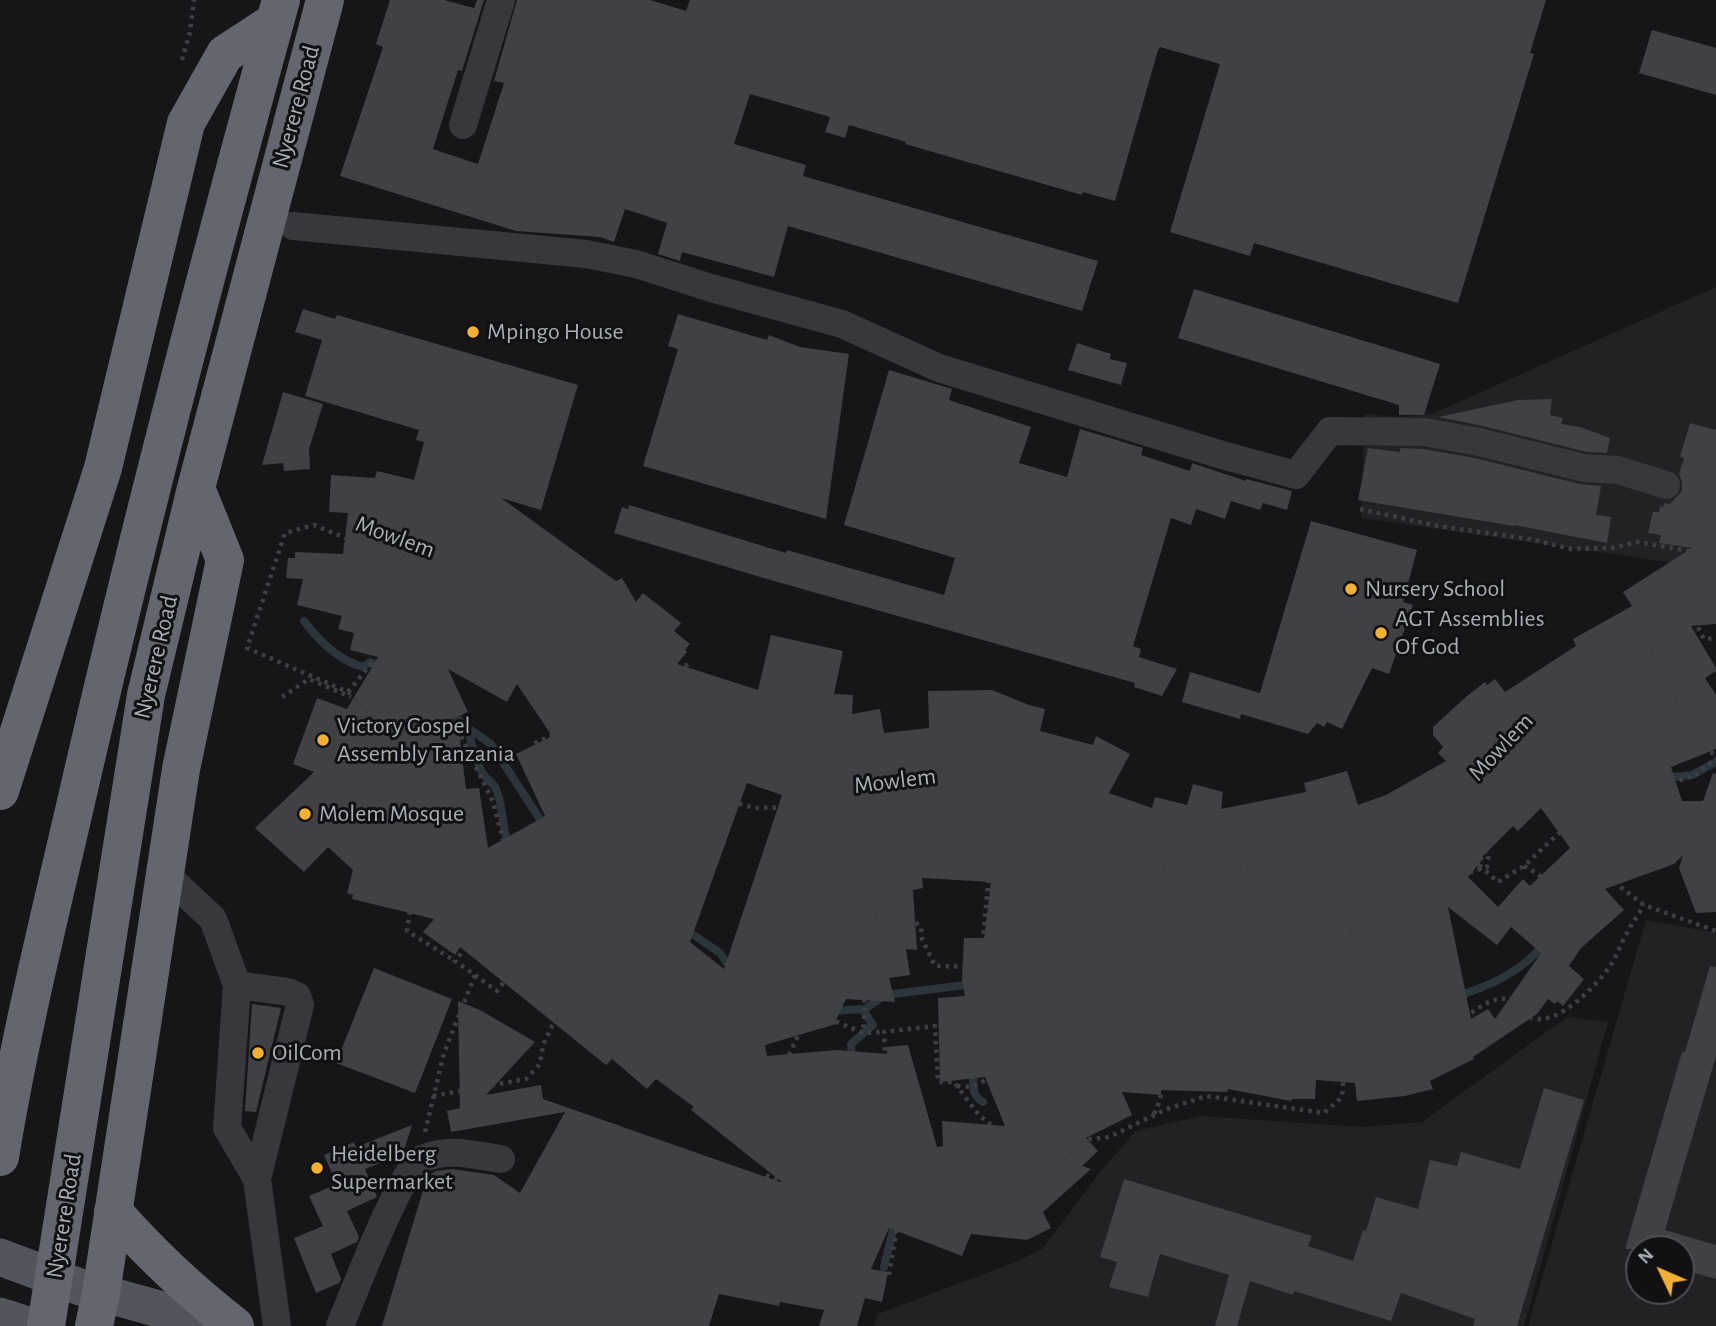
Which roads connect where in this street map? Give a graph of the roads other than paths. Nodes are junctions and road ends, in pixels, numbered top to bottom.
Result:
1 (325, 0) edge
2 (501, 0) edge
3 (277, 11) edge
4 (463, 125) dead end
5 (293, 226) dead end
6 (1665, 485) dead end
7 (196, 488) junction
8 (0, 791) edge
9 (164, 873) junction
10 (237, 985) junction
11 (0, 1157) edge
12 (501, 1159) dead end
13 (257, 1179) junction
14 (113, 1211) junction
15 (0, 1257) edge
16 (98, 1309) edge
17 (0, 1316) edge
18 (31, 1326) edge
19 (46, 1326) edge
20 (220, 1326) edge
21 (235, 1326) edge
22 (277, 1326) edge
23 (340, 1326) edge

1 - 7 highway, Nyerere Road
2 - 4 lane
3 - 8 highway
3 - 11 highway, Nyerere Road
5 - 6 lane
7 - 9 highway
7 - 19 highway, Nyerere Road
9 - 10 lane
9 - 14 highway
10 - 13 lane
10 - 13 lane
12 - 23 lane
13 - 22 lane
14 - 16 highway
14 - 21 highway
15 - 16 main road
16 - 20 main road
17 - 18 main road

